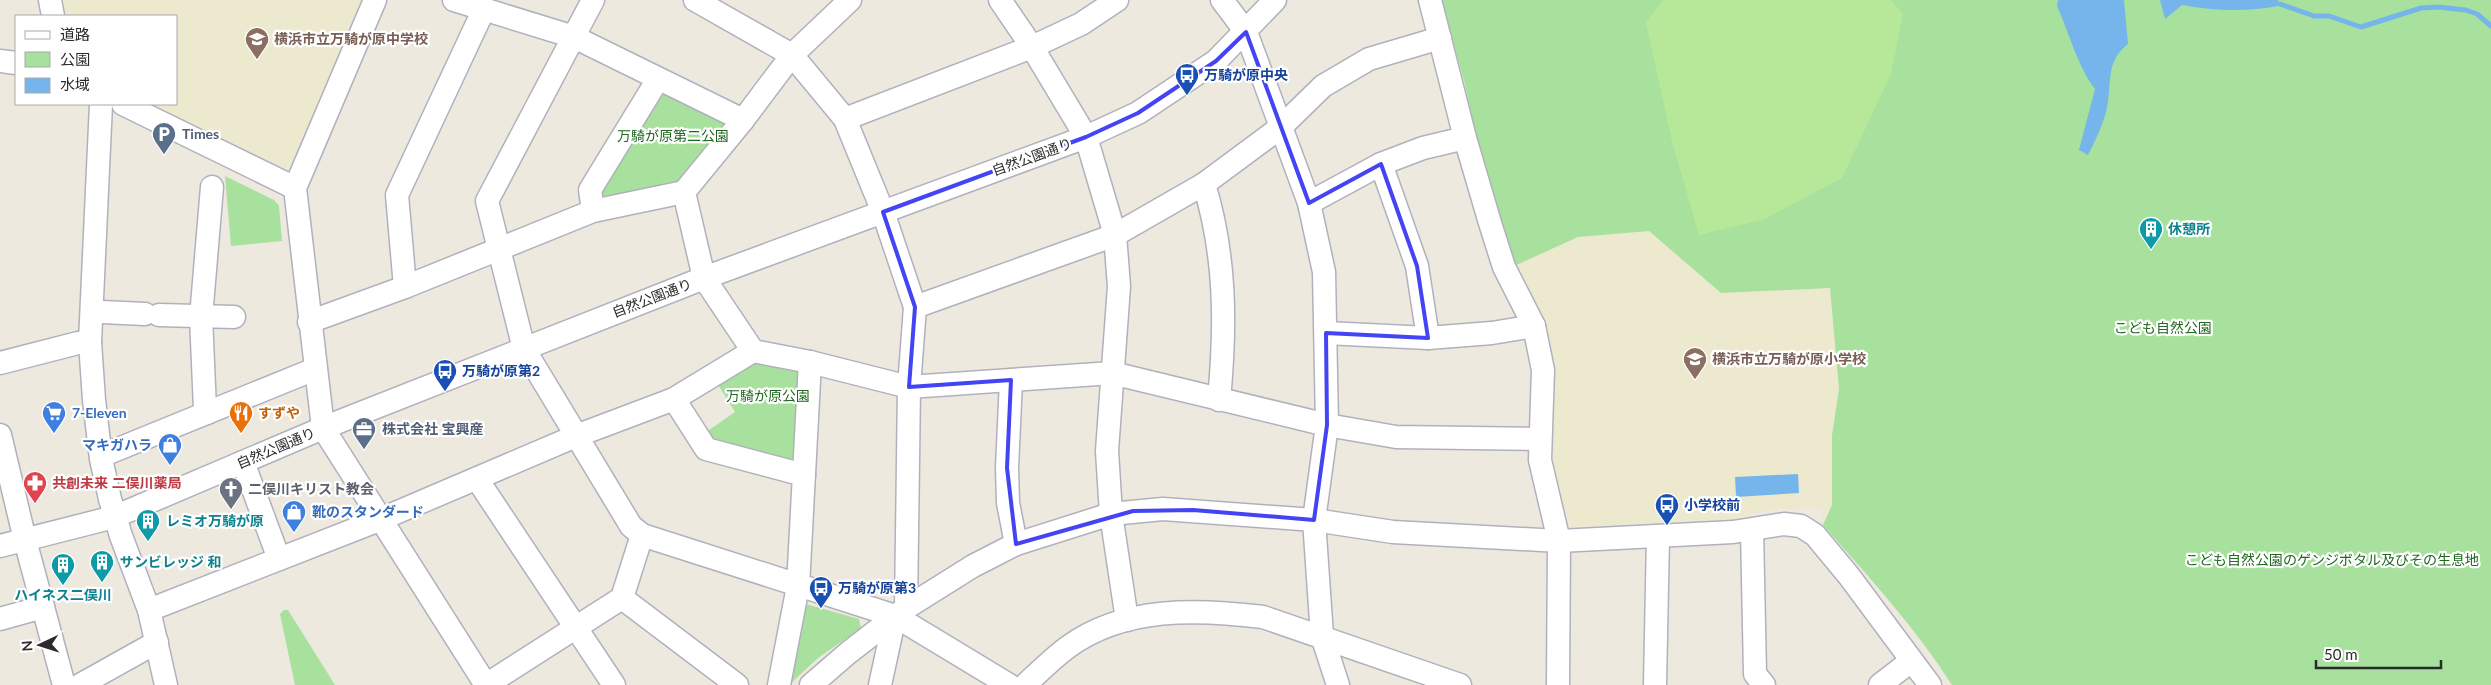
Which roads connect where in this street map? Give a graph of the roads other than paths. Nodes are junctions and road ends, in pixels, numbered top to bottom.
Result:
1 (50, 0) edge
2 (375, 0) edge
3 (454, 0) edge
4 (593, 0) edge
5 (696, 0) edge
6 (850, 0) edge
7 (1000, 0) edge
8 (1222, 0) edge
9 (1275, 0) edge
10 (1430, 0) edge
11 (1114, 1) edge
12 (484, 9) junction
13 (53, 15) edge
14 (1246, 32) junction
15 (574, 37) junction
16 (1440, 38) junction
17 (1032, 47) junction
18 (792, 55) junction
19 (0, 60) edge
20 (15, 63) edge
21 (658, 79) junction
22 (101, 105) edge
23 (126, 105) edge
24 (845, 119) junction
25 (743, 120) junction
26 (1282, 127) junction
27 (1086, 136) junction
28 (1465, 138) junction
29 (1381, 164) junction
30 (1204, 184) junction
31 (212, 187) dead end
32 (295, 188) junction
33 (684, 192) junction
34 (1309, 203) junction
35 (593, 211) junction
36 (883, 212) junction
37 (1115, 235) junction
38 (498, 249) junction
39 (704, 278) junction
40 (405, 287) junction
41 (915, 307) junction
42 (102, 312) dead end
43 (201, 317) junction
44 (234, 317) dead end
45 (309, 322) junction
46 (1534, 326) junction
47 (1326, 334) junction
48 (1428, 338) junction
49 (90, 342) junction
50 (524, 349) junction
51 (753, 350) junction
52 (810, 362) junction
53 (0, 363) edge
54 (315, 369) junction
55 (1112, 373) junction
56 (1011, 380) junction
57 (909, 387) junction
58 (674, 398) junction
59 (1219, 400) junction
60 (207, 413) junction
61 (1327, 425) junction
62 (323, 428) junction
63 (0, 435) edge
64 (576, 436) junction
65 (1539, 439) junction
66 (101, 456) junction
67 (243, 462) junction
68 (804, 475) junction
69 (477, 479) junction
70 (1111, 514) junction
71 (114, 517) junction
72 (379, 520) junction
73 (1314, 520) junction
74 (1752, 530) junction
75 (642, 535) junction
76 (1658, 536) junction
77 (24, 540) junction
78 (1559, 541) junction
79 (1016, 544) junction
80 (0, 546) edge
81 (279, 559) junction
82 (798, 586) junction
83 (622, 598) junction
84 (43, 608) junction
85 (149, 610) junction
86 (901, 612) junction
87 (0, 619) edge
88 (1127, 620) junction
89 (576, 627) junction
90 (1322, 636) junction
91 (157, 642) junction
92 (1911, 661) junction
93 (64, 685) edge
94 (80, 685) edge
95 (166, 685) edge
96 (486, 685) edge
97 (614, 685) edge
98 (737, 685) edge
99 (779, 685) edge
100 (811, 685) edge
101 (880, 685) edge
102 (1009, 685) edge
103 (1025, 685) edge
104 (1338, 685) edge
105 (1460, 685) edge
106 (1558, 685) edge
107 (1655, 685) edge
108 (1764, 685) edge
109 (1880, 685) edge
110 (1930, 685) edge

1 - 13 street
2 - 32 street
3 - 12 street
4 - 15 street
5 - 18 street
6 - 18 street
7 - 17 street
8 - 14 street
9 - 14 street, 自然公園通り
10 - 16 street
11 - 17 street
12 - 15 street
12 - 40 street
14 - 26 street
14 - 27 street, 自然公園通り
15 - 21 street
15 - 38 street
16 - 26 street
16 - 28 street
17 - 24 street
17 - 27 street
18 - 24 street
18 - 25 street
19 - 20 street
21 - 25 street
21 - 35 street
22 - 49 street
23 - 32 street
24 - 36 street
25 - 33 street
26 - 30 street
26 - 34 street
27 - 36 street, 自然公園通り
27 - 37 street
28 - 29 street
28 - 46 street
29 - 34 street
29 - 48 street
30 - 37 street
30 - 59 street
31 - 43 street
32 - 45 street
33 - 35 street
33 - 39 street
34 - 47 street
35 - 38 street
36 - 39 street, 自然公園通り
36 - 41 street
37 - 41 street
37 - 55 street
38 - 40 street
38 - 50 street
39 - 50 street, 自然公園通り
39 - 51 street
40 - 45 street
41 - 57 street
42 - 43 street
43 - 44 street
43 - 60 street
45 - 54 street
46 - 48 street
46 - 65 street
47 - 48 street
47 - 61 street
49 - 53 street
49 - 66 street
50 - 62 street, 自然公園通り
50 - 64 street
51 - 52 street
51 - 58 street
52 - 57 street
52 - 68 street
54 - 60 street
54 - 62 street
55 - 56 street
55 - 59 street
55 - 70 street
56 - 57 street
56 - 79 street
57 - 86 street
58 - 64 street
58 - 68 street
59 - 61 street
60 - 66 street
61 - 65 street
61 - 73 street
62 - 67 street, 自然公園通り
62 - 72 street
63 - 77 street
64 - 69 street
64 - 75 street
65 - 78 street
66 - 71 street
67 - 71 street, 自然公園通り
67 - 81 street
68 - 82 street
69 - 72 street
69 - 89 street
70 - 73 street
70 - 79 street
70 - 88 street
71 - 77 street, 自然公園通り
71 - 85 street
72 - 81 street
72 - 96 street
73 - 78 street
73 - 90 street
74 - 76 street
74 - 92 street
74 - 108 street
75 - 82 street
75 - 83 street
76 - 78 street
76 - 107 street
77 - 80 street, 自然公園通り
77 - 84 street
78 - 106 street
79 - 86 street
81 - 85 street
82 - 86 street
82 - 99 street
83 - 89 street
83 - 98 street
84 - 87 street
84 - 93 street
85 - 91 street
86 - 100 street
86 - 101 street
86 - 102 street
88 - 90 street
88 - 103 street
89 - 96 street
89 - 97 street
90 - 104 street
90 - 105 street
91 - 94 street
91 - 95 street
92 - 109 street
92 - 110 street

